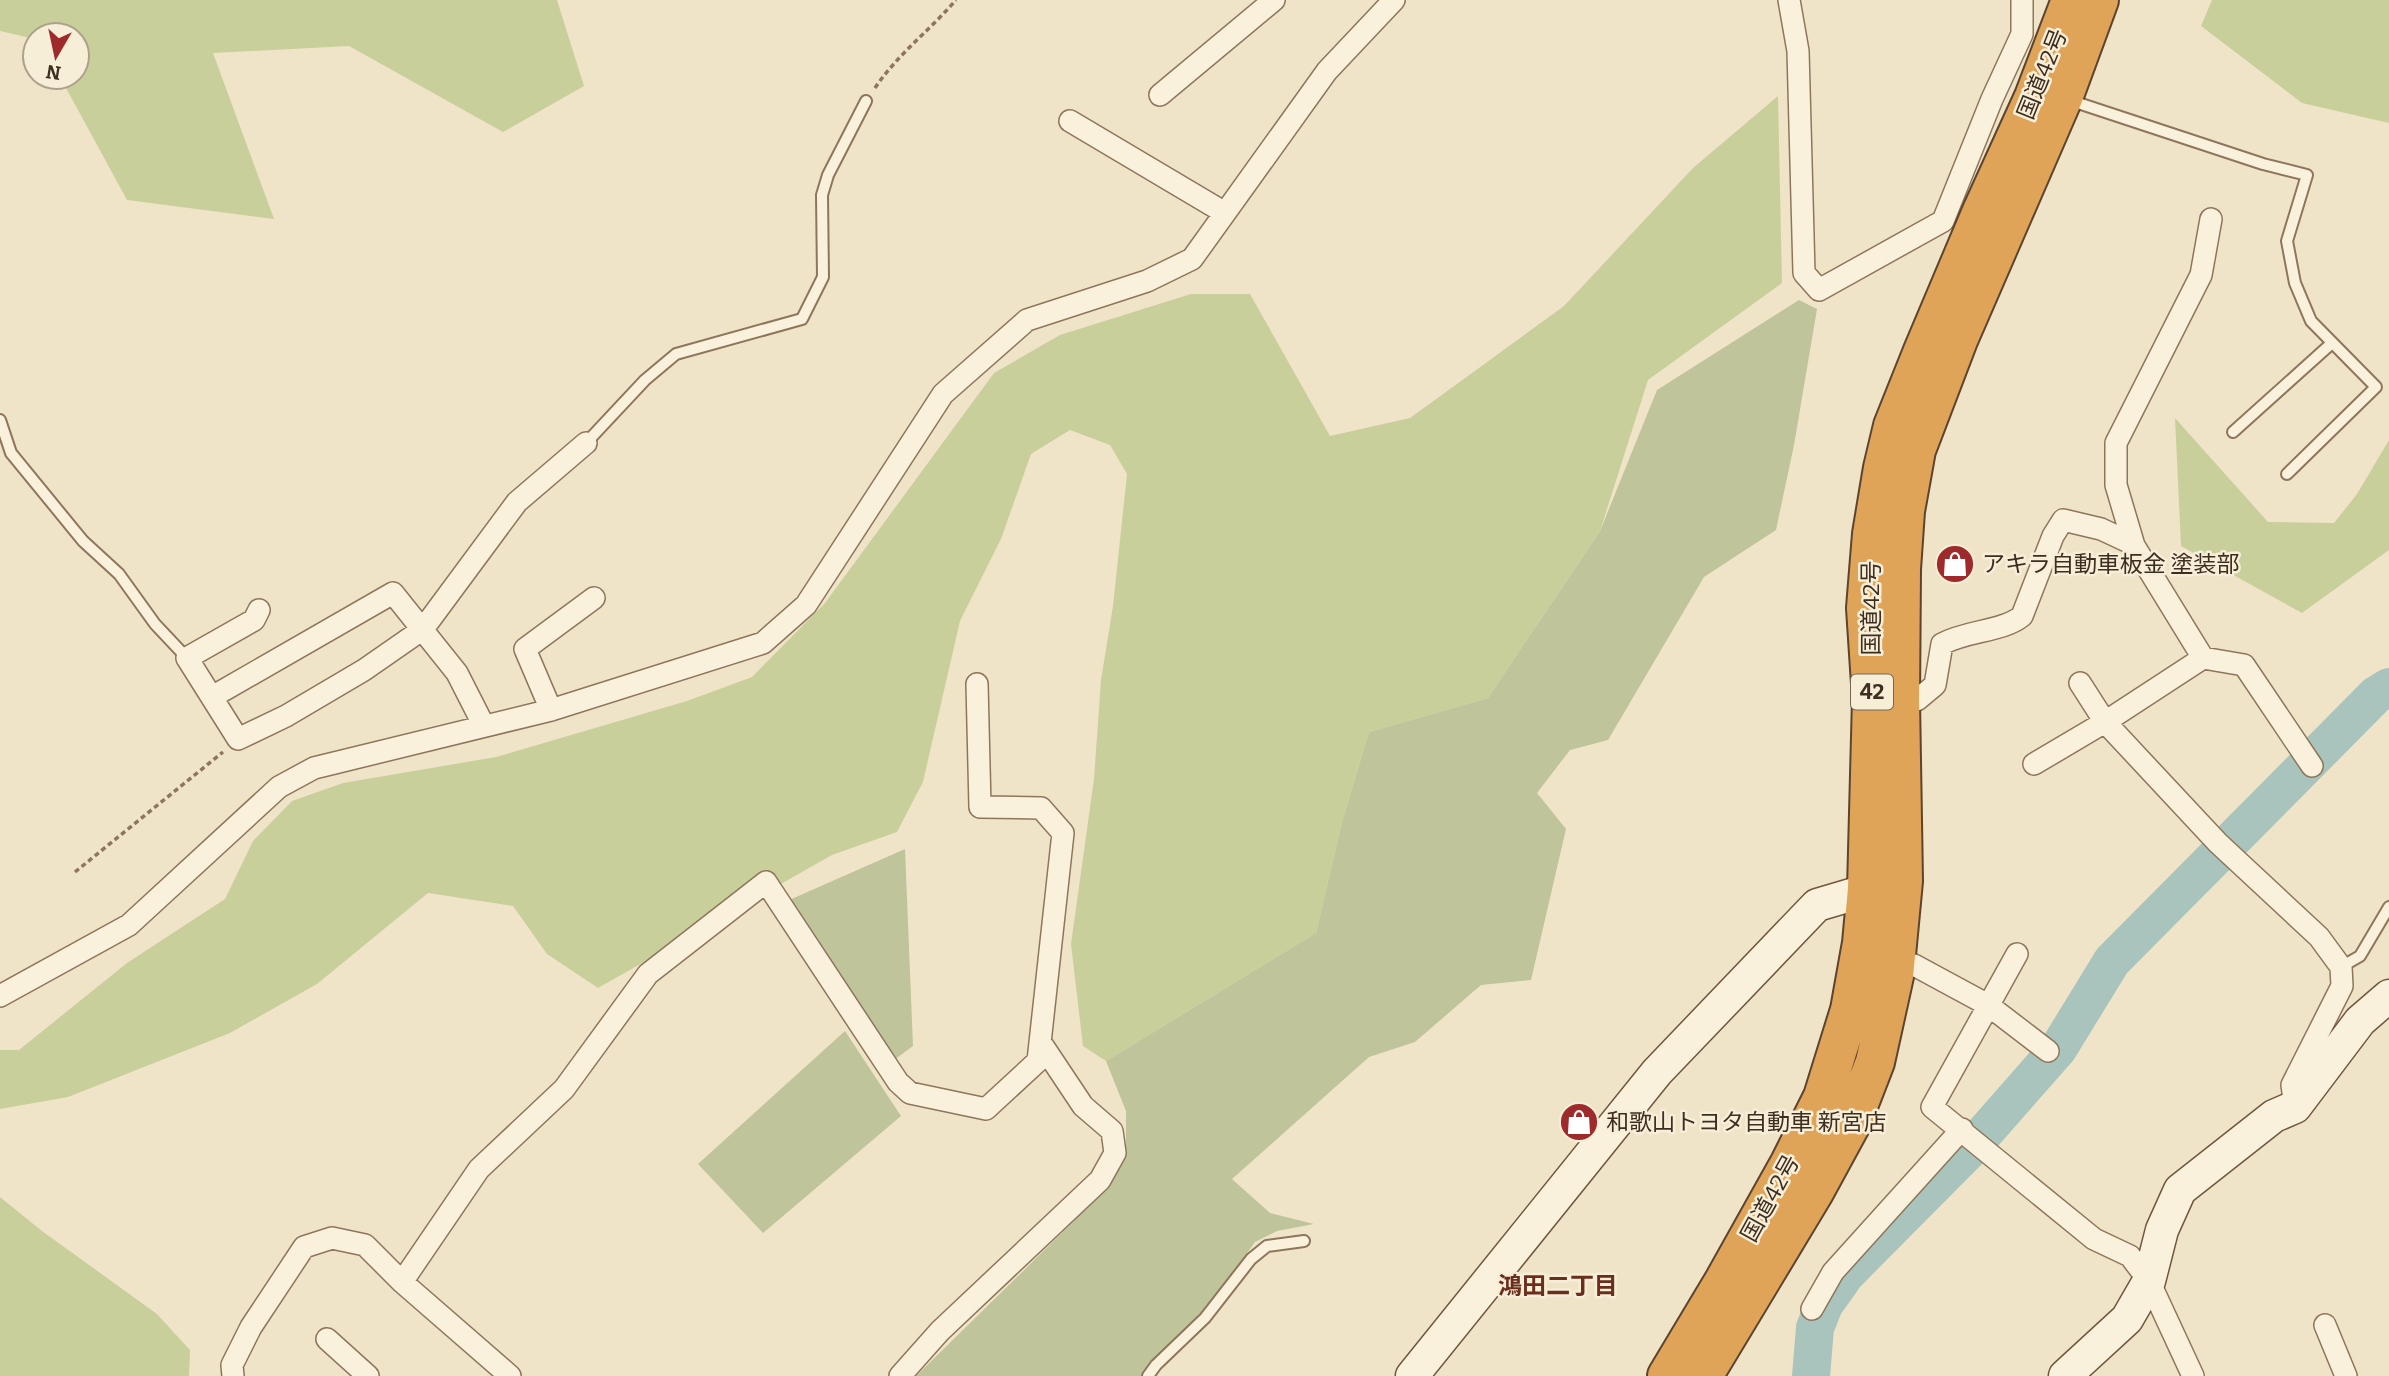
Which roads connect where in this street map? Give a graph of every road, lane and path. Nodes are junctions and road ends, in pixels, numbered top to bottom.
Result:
1 (957, 0) edge
2 (1274, 0) edge
3 (1394, 0) edge
4 (1789, 0) edge
5 (2022, 0) edge
6 (2071, 0) edge
7 (2099, 0) edge
8 (1160, 95) dead end
9 (2063, 98) junction
10 (866, 101) joint
11 (1070, 121) dead end
12 (1225, 213) junction
13 (2211, 219) dead end
14 (2332, 343) junction
15 (0, 420) edge
16 (2233, 432) dead end
17 (586, 443) joint
18 (2287, 474) dead end
19 (2135, 549) junction
20 (594, 598) dead end
21 (259, 610) dead end
22 (423, 629) junction
23 (187, 658) junction
24 (2203, 658) junction
25 (2081, 683) dead end
26 (977, 684) dead end
27 (212, 698) junction
28 (1886, 700) junction
29 (551, 710) junction
30 (2105, 722) junction
31 (484, 726) junction
32 (238, 739) junction
33 (2035, 764) dead end
34 (2312, 766) dead end
35 (75, 872) dead end
36 (1885, 885) junction
37 (2389, 907) edge
38 (2017, 954) dead end
39 (1914, 965) dead end
40 (2341, 967) junction
41 (0, 996) edge
42 (2389, 996) edge
43 (1988, 1005) junction
44 (1041, 1043) junction
45 (2048, 1051) dead end
46 (2295, 1107) junction
47 (1962, 1130) junction
48 (1304, 1241) dead end
49 (402, 1282) junction
50 (2150, 1282) junction
51 (1812, 1309) dead end
52 (2325, 1325) dead end
53 (327, 1339) dead end
54 (233, 1376) edge
55 (368, 1376) edge
56 (510, 1376) edge
57 (900, 1376) edge
58 (1148, 1376) edge
59 (1412, 1376) edge
60 (1667, 1376) edge
61 (1703, 1376) edge
62 (2065, 1376) edge
63 (2193, 1376) edge
64 (2346, 1376) edge

1 - 10 path
2 - 8 street
3 - 12 street
4 - 5 street
6 - 28 highway, 国道42号 / 42
7 - 9 highway, 国道42号 / 42
9 - 14 lane
9 - 28 highway, 国道42号 / 42
10 - 17 lane
11 - 12 street
12 - 29 street
13 - 19 street
14 - 16 lane
14 - 18 lane
15 - 23 lane
17 - 22 street
19 - 24 street
19 - 28 street
20 - 29 street
21 - 23 street
22 - 27 street
22 - 31 street
22 - 32 street
23 - 27 street
24 - 30 street
24 - 34 street
25 - 30 street
26 - 44 street
27 - 32 street
28 - 36 highway, 国道42号 / 42
29 - 31 street
30 - 33 street
30 - 40 street
31 - 41 street
32 - 35 path
36 - 59 street
36 - 60 highway, 国道42号 / 42
36 - 61 highway, 国道42号 / 42
37 - 40 lane
38 - 43 street
39 - 43 street
40 - 46 street
42 - 46 street
43 - 45 street
43 - 47 street
44 - 49 street
44 - 57 street
46 - 50 street
47 - 50 street
47 - 51 street
48 - 58 lane
49 - 54 street
49 - 56 street
50 - 62 street
50 - 63 street
52 - 64 street
53 - 55 street

